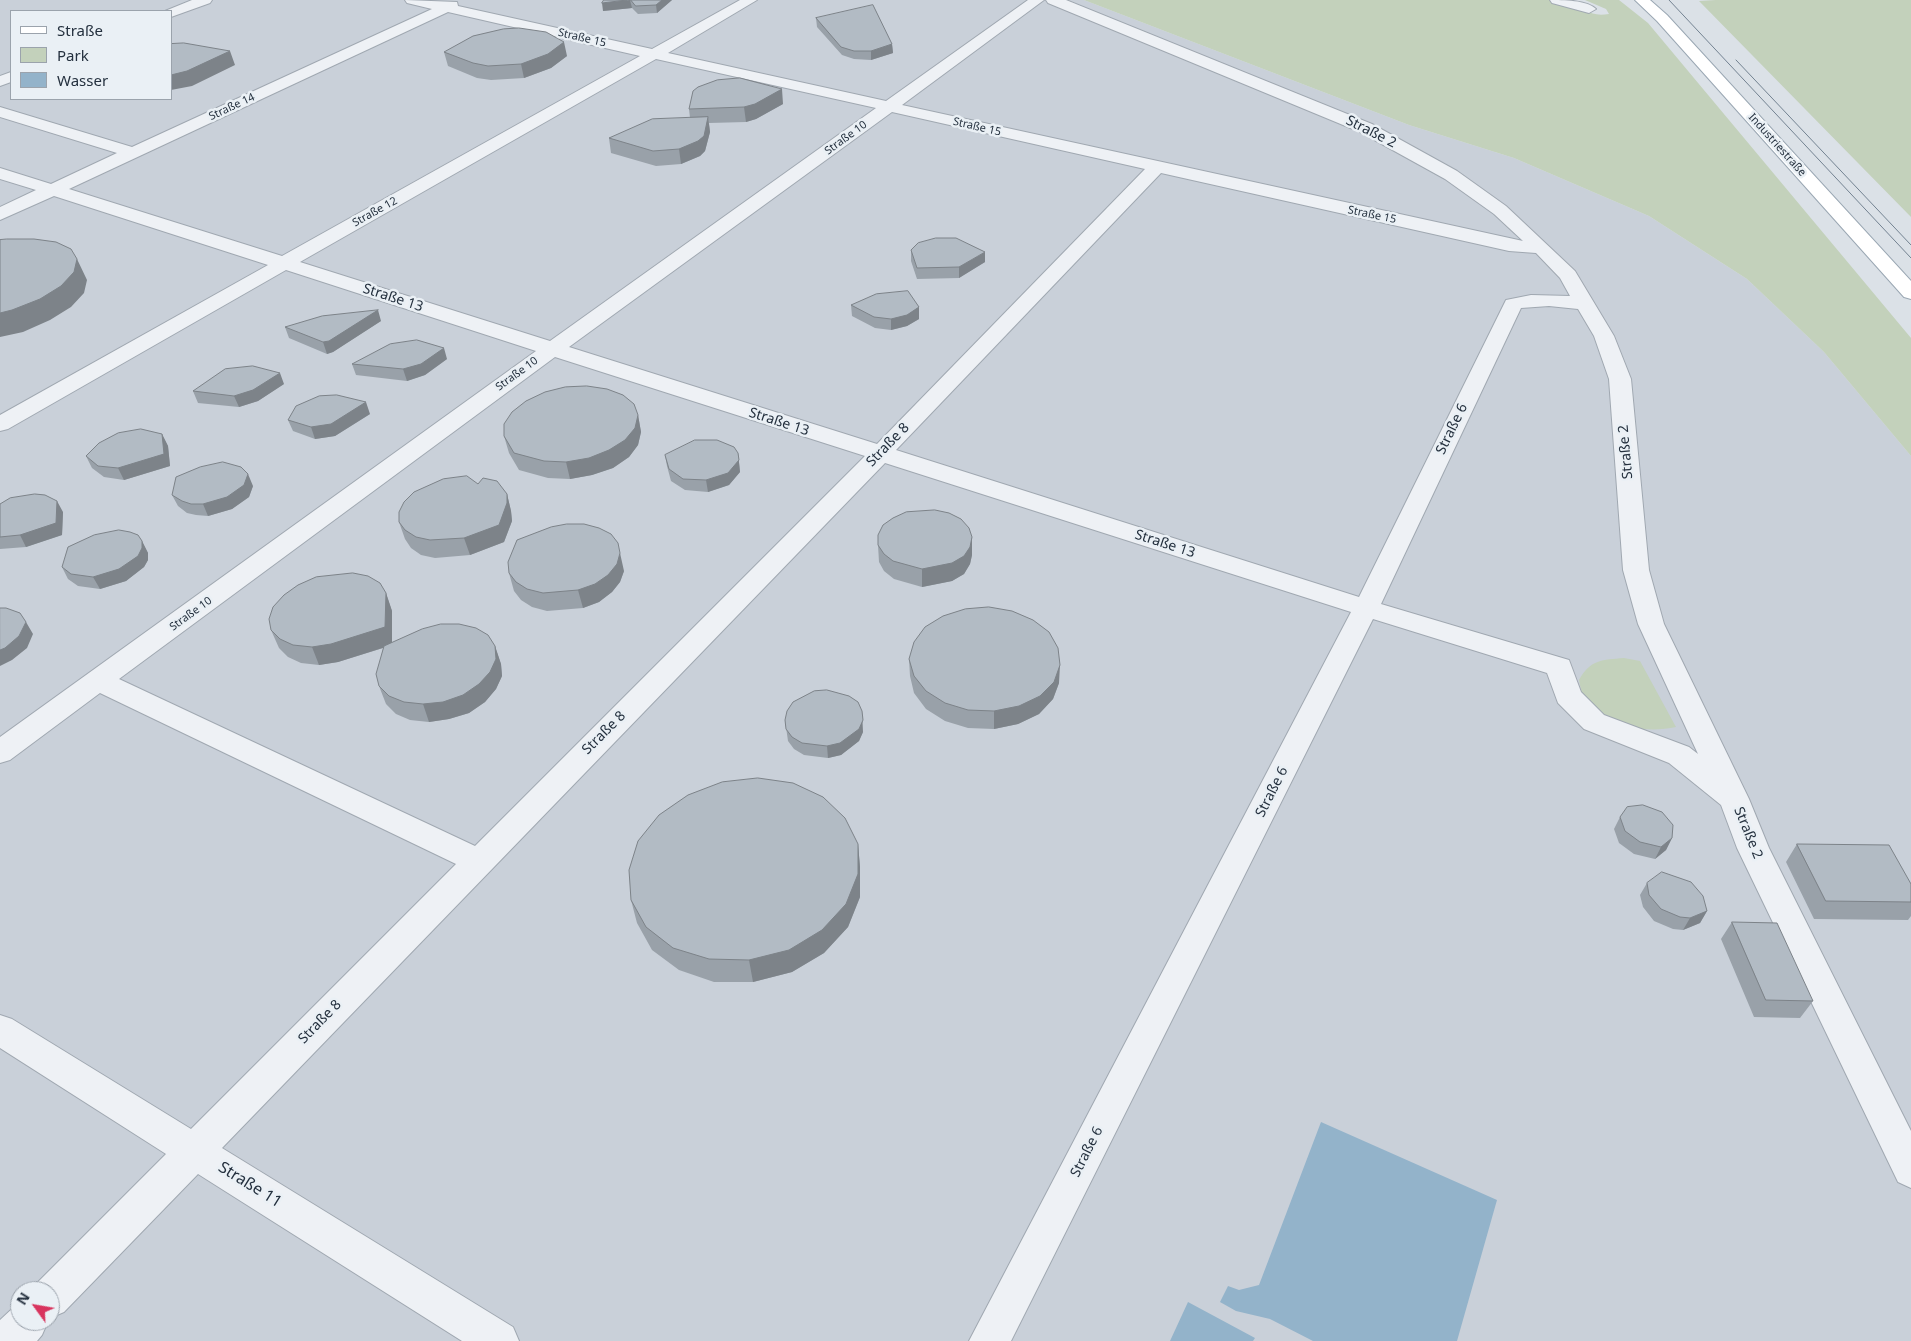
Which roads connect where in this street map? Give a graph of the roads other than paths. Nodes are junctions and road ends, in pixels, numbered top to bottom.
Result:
1 (205, 0) edge
2 (412, 0) edge
3 (463, 0) edge
4 (750, 0) edge
5 (1037, 0) edge
6 (1053, 0) edge
7 (1557, 0) edge
8 (1642, 0) edge
9 (447, 8) junction
10 (1589, 9) dead end
11 (172, 13) edge
12 (653, 55) junction
13 (890, 107) junction
14 (0, 112) edge
15 (134, 153) junction
16 (1157, 167) junction
17 (0, 173) edge
18 (52, 190) junction
19 (0, 214) edge
20 (1542, 248) junction
21 (284, 263) junction
22 (1911, 292) edge
23 (1585, 304) junction
24 (552, 349) junction
25 (0, 424) edge
26 (880, 454) junction
27 (1366, 608) junction
28 (99, 681) junction
29 (0, 752) edge
30 (1734, 799) junction
31 (478, 861) junction
32 (0, 1030) edge
33 (195, 1150) junction
34 (1911, 1170) edge
35 (60, 1288) edge
36 (18, 1331) edge
37 (8, 1341) edge
38 (499, 1341) edge
39 (989, 1341) edge

1 - 11 street
2 - 9 street, Straße 15
3 - 9 street, Straße 14
4 - 12 street, Straße 12
5 - 13 street, Straße 10
6 - 20 street, Straße 2
7 - 10 street
8 - 22 main road, Industriestraße
9 - 12 street, Straße 15
9 - 15 street, Straße 14
12 - 13 street, Straße 15
12 - 21 street, Straße 12
13 - 16 street, Straße 15
13 - 24 street, Straße 10
14 - 15 street
15 - 18 street, Straße 14
16 - 20 street, Straße 15
16 - 26 street, Straße 8
17 - 18 street, Straße 13
18 - 19 street, Straße 14
18 - 21 street, Straße 13
20 - 23 street, Straße 2
21 - 24 street, Straße 13
21 - 25 street, Straße 12
23 - 27 street, Straße 6
23 - 30 street, Straße 2
24 - 26 street, Straße 13
24 - 28 street, Straße 10
26 - 27 street, Straße 13
26 - 31 street, Straße 8
27 - 30 street, Straße 13
27 - 39 street, Straße 6
28 - 29 street, Straße 10
28 - 31 street
30 - 34 street, Straße 2
31 - 33 street, Straße 8
32 - 33 street, Straße 11
33 - 35 street, Straße 8
33 - 38 street, Straße 11
36 - 37 street

